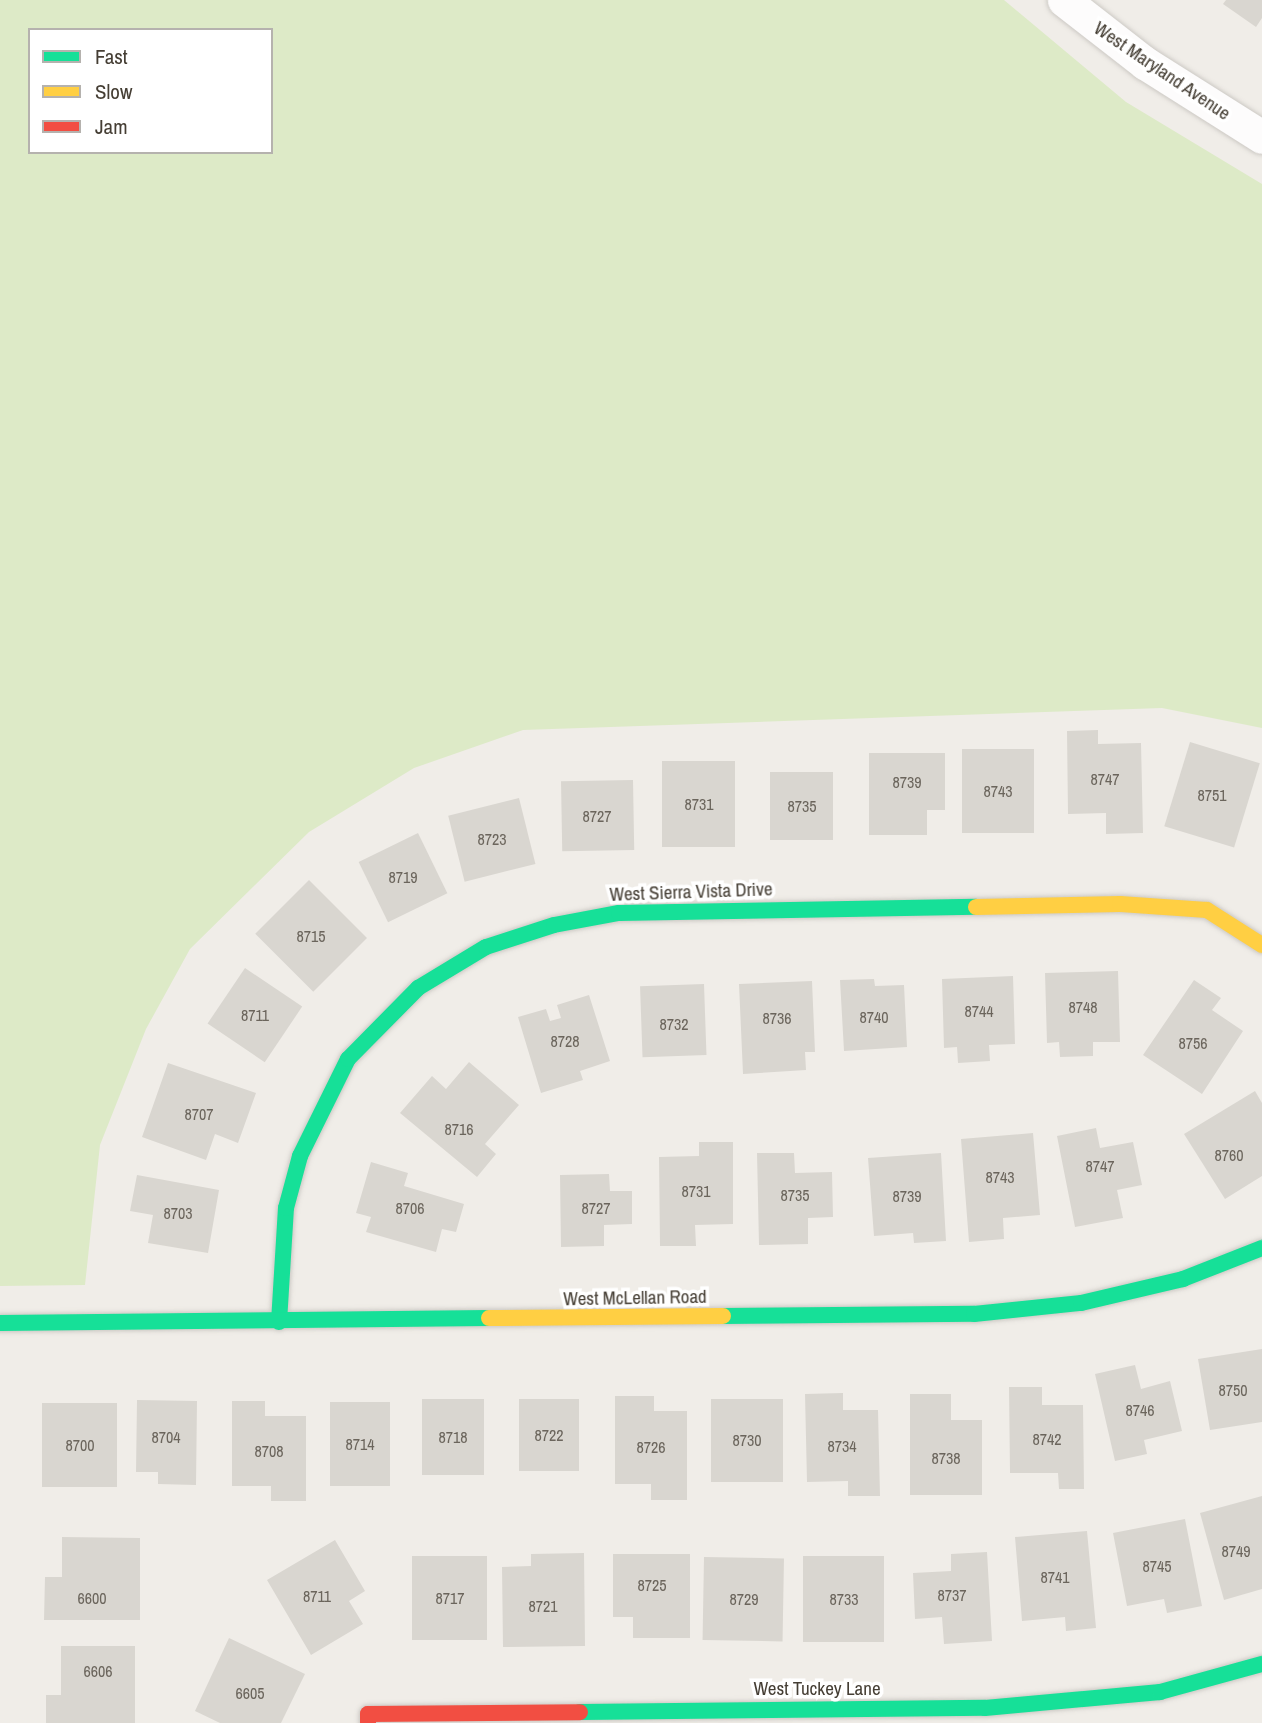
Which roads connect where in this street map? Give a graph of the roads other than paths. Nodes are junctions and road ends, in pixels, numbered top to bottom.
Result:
1 (1064, 0) edge
2 (1262, 137) edge
3 (1262, 945) edge
4 (1262, 1248) edge
5 (279, 1322) junction
6 (0, 1323) edge
7 (1262, 1664) edge
8 (368, 1718) edge

1 - 2 street, West Maryland Avenue
3 - 5 street, West Sierra Vista Drive
4 - 5 street, West McLellan Road
5 - 6 street, West McLellan Road
7 - 8 street, West Tuckey Lane

